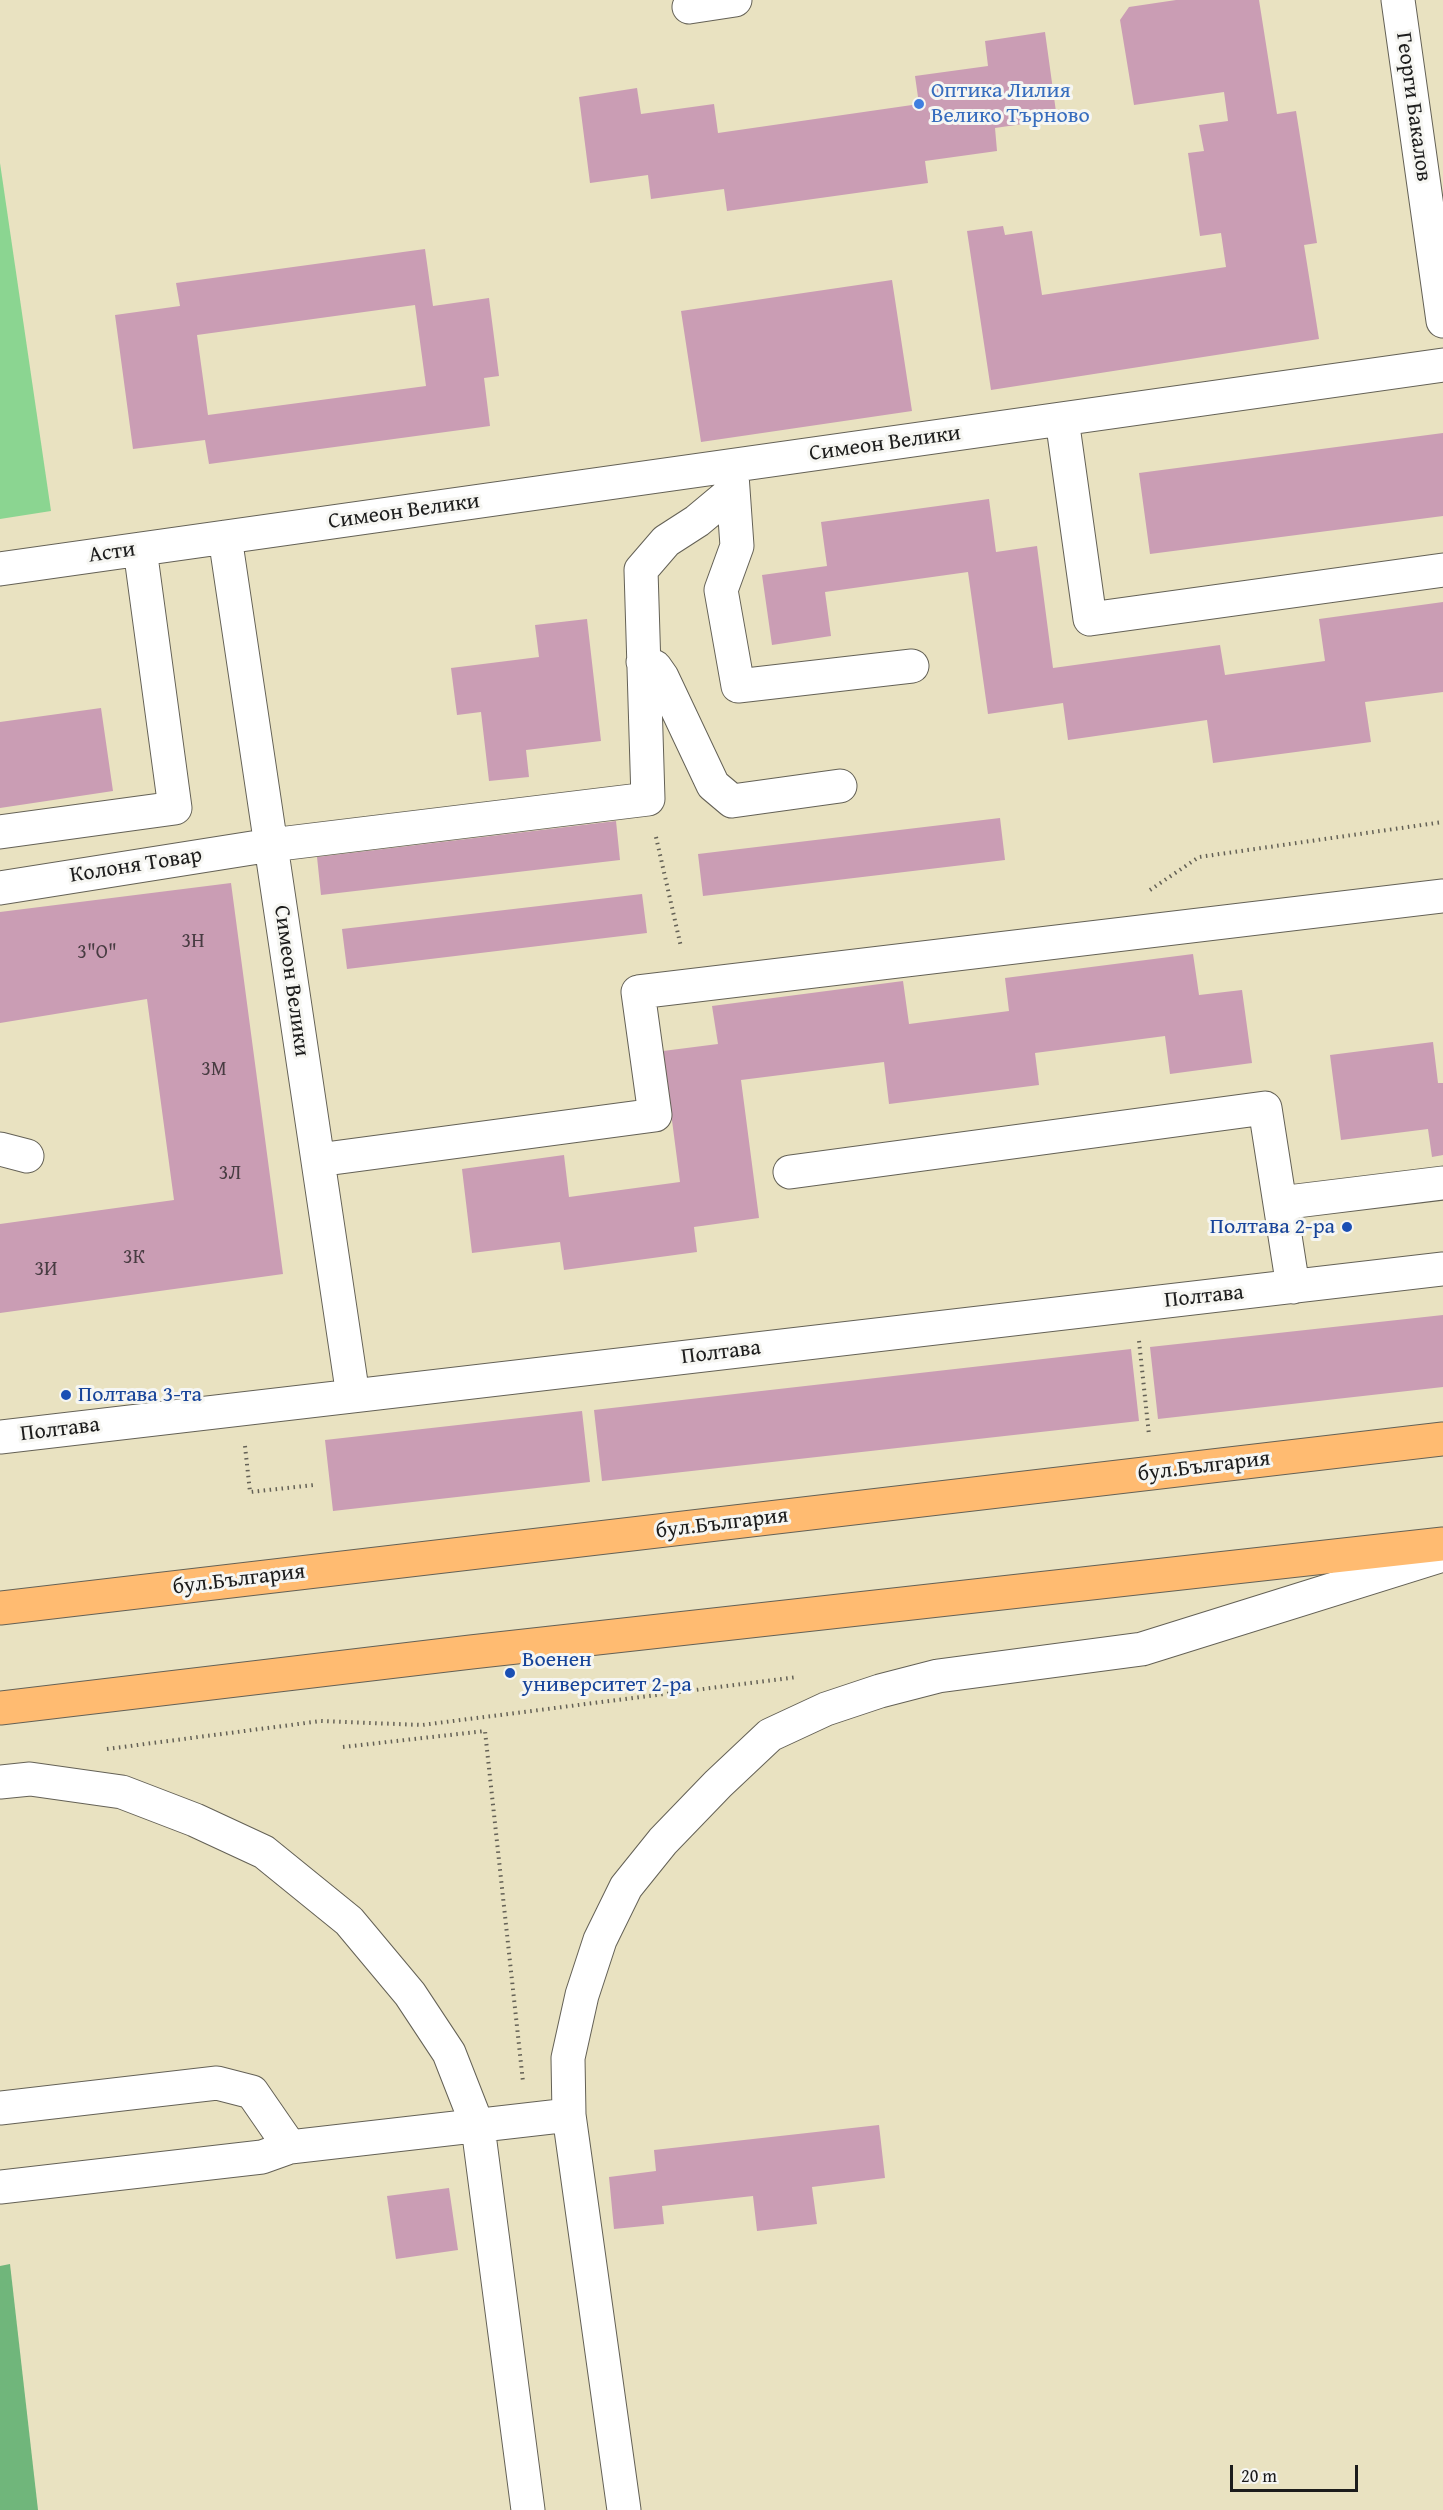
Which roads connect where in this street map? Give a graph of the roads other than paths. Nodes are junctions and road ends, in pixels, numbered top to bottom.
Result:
1 (735, 0) edge
2 (1398, 0) edge
3 (689, 7) dead end
4 (1443, 321) edge
5 (1443, 364) edge
6 (1062, 419) junction
7 (732, 478) junction
8 (225, 537) junction
9 (140, 549) junction
10 (0, 569) edge
11 (1443, 570) edge
12 (643, 662) junction
13 (912, 666) dead end
14 (840, 786) dead end
15 (0, 832) edge
16 (271, 844) junction
17 (0, 888) edge
18 (1443, 896) edge
19 (318, 1160) junction
20 (790, 1172) dead end
21 (1443, 1183) edge
22 (1280, 1203) junction
23 (1443, 1269) edge
24 (1293, 1287) junction
25 (353, 1396) junction
26 (0, 1437) edge
27 (1443, 1439) edge
28 (1443, 1544) edge
29 (1443, 1555) edge
30 (0, 1608) edge
31 (0, 1708) edge
32 (0, 1782) edge
33 (0, 2108) edge
34 (569, 2115) junction
35 (478, 2127) junction
36 (290, 2147) junction
37 (0, 2187) edge
38 (528, 2510) edge
39 (624, 2510) edge

1 - 3 street
2 - 4 street, Георги Бакалов
5 - 6 street, Симеон Велики
6 - 7 street, Симеон Велики
6 - 11 street
7 - 8 street, Симеон Велики
7 - 12 street
7 - 13 street
8 - 9 street, Асти
8 - 16 street, Симеон Велики
9 - 10 street, Асти
9 - 15 street
12 - 14 street
12 - 16 street, Колоня Товар
16 - 17 street, Колоня Товар
16 - 19 street, Симеон Велики
18 - 19 street
19 - 25 street, Симеон Велики
20 - 22 street
21 - 22 street
22 - 24 street
23 - 24 street, Полтава
24 - 25 street, Полтава
25 - 26 street, Полтава
27 - 30 main road, бул.България
28 - 31 main road
29 - 34 street
32 - 35 street
33 - 36 street
34 - 35 street
34 - 39 street
35 - 36 street
35 - 38 street
36 - 37 street

